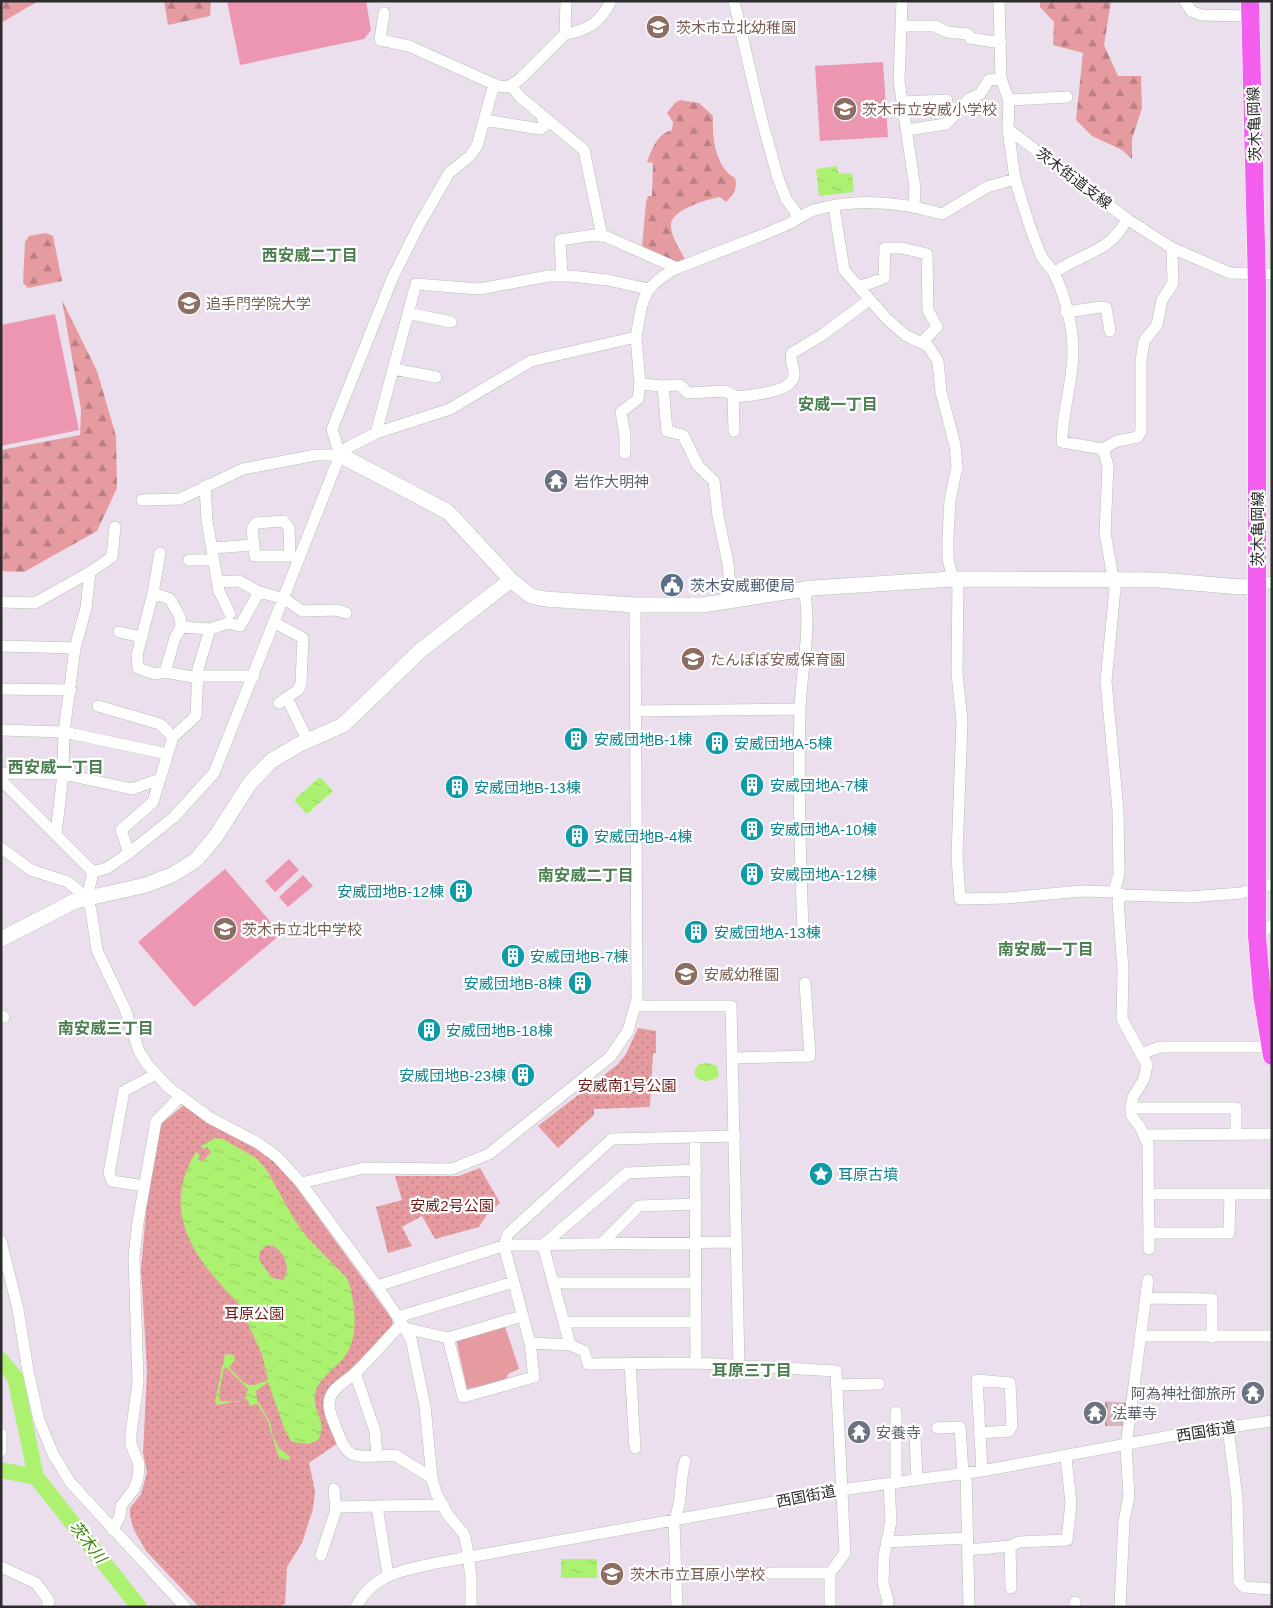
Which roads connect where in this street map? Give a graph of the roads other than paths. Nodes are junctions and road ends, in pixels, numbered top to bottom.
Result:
1 (566, 1) edge
2 (611, 1) edge
3 (734, 1) edge
4 (902, 1) edge
5 (999, 1) edge
6 (1185, 1) edge
7 (1250, 9) edge
8 (384, 13) dead end
9 (901, 26) junction
10 (565, 34) junction
11 (1001, 43) junction
12 (1001, 79) junction
13 (494, 84) junction
14 (511, 85) junction
15 (1067, 97) dead end
16 (947, 100) dead end
17 (1009, 100) junction
18 (903, 102) junction
19 (542, 114) junction
20 (484, 120) junction
21 (1008, 129) junction
22 (907, 130) junction
23 (1015, 179) junction
24 (914, 206) junction
25 (834, 207) junction
26 (796, 218) junction
27 (1127, 219) junction
28 (602, 236) junction
29 (1172, 248) junction
30 (677, 268) junction
31 (1054, 272) junction
32 (1264, 274) edge
33 (562, 276) junction
34 (860, 287) junction
35 (648, 289) junction
36 (869, 300) junction
37 (1066, 312) junction
38 (408, 313) junction
39 (451, 322) dead end
40 (1110, 331) dead end
41 (636, 337) junction
42 (922, 342) junction
43 (393, 369) junction
44 (436, 377) dead end
45 (640, 384) junction
46 (663, 386) junction
47 (733, 397) junction
48 (734, 431) dead end
49 (376, 434) junction
50 (1103, 449) junction
51 (625, 453) dead end
52 (340, 455) junction
53 (205, 486) junction
54 (142, 500) dead end
55 (115, 527) dead end
56 (253, 545) dead end
57 (213, 548) junction
58 (160, 553) dead end
59 (189, 560) dead end
60 (213, 560) junction
61 (90, 572) junction
62 (511, 580) junction
63 (956, 580) junction
64 (1111, 580) junction
65 (217, 582) junction
66 (1264, 584) edge
67 (804, 589) junction
68 (259, 592) junction
69 (153, 593) junction
70 (285, 599) junction
71 (730, 601) junction
72 (1, 602) edge
73 (635, 605) junction
74 (346, 613) dead end
75 (230, 614) dead end
76 (275, 623) junction
77 (181, 627) junction
78 (210, 629) junction
79 (119, 632) dead end
80 (142, 637) junction
81 (1, 646) edge
82 (75, 648) junction
83 (165, 672) junction
84 (254, 676) junction
85 (198, 677) junction
86 (1, 689) edge
87 (71, 690) junction
88 (98, 706) dead end
89 (800, 710) junction
90 (636, 711) junction
91 (1, 730) edge
92 (64, 732) junction
93 (173, 737) junction
94 (308, 741) junction
95 (167, 754) junction
96 (1, 773) edge
97 (63, 774) junction
98 (1, 780) edge
99 (160, 780) junction
100 (56, 834) junction
101 (1, 848) edge
102 (129, 853) junction
103 (93, 872) junction
104 (1264, 887) edge
105 (1119, 894) junction
106 (87, 898) junction
107 (1272, 925) edge
108 (803, 929) dead end
109 (1256, 936) junction
110 (1, 939) edge
111 (805, 983) dead end
112 (635, 1006) junction
113 (1271, 1051) edge
114 (1141, 1054) junction
115 (733, 1058) junction
116 (156, 1074) junction
117 (181, 1096) junction
118 (1131, 1108) junction
119 (1272, 1134) edge
120 (1145, 1135) junction
121 (1236, 1135) junction
122 (735, 1136) junction
123 (695, 1137) junction
124 (696, 1170) junction
125 (301, 1182) junction
126 (144, 1186) junction
127 (1149, 1194) junction
128 (1230, 1194) junction
129 (1272, 1194) edge
130 (696, 1204) junction
131 (1149, 1233) junction
132 (1, 1242) edge
133 (697, 1242) junction
134 (736, 1242) junction
135 (601, 1244) junction
136 (543, 1245) junction
137 (504, 1246) junction
138 (1149, 1249) dead end
139 (1148, 1280) dead end
140 (513, 1282) junction
141 (553, 1283) junction
142 (696, 1283) junction
143 (377, 1286) junction
144 (1147, 1298) junction
145 (522, 1316) junction
146 (564, 1322) junction
147 (696, 1322) junction
148 (402, 1323) junction
149 (1140, 1336) junction
150 (1272, 1336) edge
151 (1212, 1337) junction
152 (448, 1338) junction
153 (530, 1343) junction
154 (570, 1345) junction
155 (630, 1363) junction
156 (696, 1363) junction
157 (739, 1365) junction
158 (355, 1373) junction
159 (879, 1384) dead end
160 (836, 1385) junction
161 (896, 1412) dead end
162 (1272, 1421) edge
163 (937, 1428) dead end
164 (1228, 1428) junction
165 (980, 1433) junction
166 (1, 1434) edge
167 (915, 1436) dead end
168 (1126, 1446) junction
169 (635, 1448) dead end
170 (1, 1451) edge
171 (377, 1456) junction
172 (1066, 1456) junction
173 (685, 1461) dead end
174 (982, 1471) junction
175 (964, 1473) junction
176 (432, 1478) junction
177 (917, 1480) junction
178 (892, 1484) junction
179 (334, 1489) dead end
180 (840, 1490) junction
181 (443, 1505) junction
182 (376, 1506) junction
183 (335, 1507) junction
184 (674, 1521) junction
185 (113, 1530) junction
186 (886, 1542) junction
187 (967, 1544) junction
188 (1010, 1546) junction
189 (321, 1555) dead end
190 (468, 1558) junction
191 (1, 1567) edge
192 (770, 1573) dead end
193 (830, 1573) junction
194 (388, 1575) junction
195 (1011, 1588) dead end
196 (1272, 1589) edge
197 (47, 1607) edge
198 (185, 1607) edge
199 (356, 1607) edge
200 (470, 1607) edge
201 (677, 1607) edge
202 (830, 1607) edge
203 (887, 1607) edge
204 (969, 1607) edge
205 (1120, 1607) edge

1 - 10 street
2 - 10 street
3 - 26 street
4 - 9 street
5 - 11 street
6 - 7 street
7 - 32 main road, 茨木亀岡線
8 - 13 street
9 - 11 street
9 - 18 street
10 - 14 street
11 - 12 street
12 - 17 street
12 - 22 street
13 - 14 street
13 - 20 street
14 - 19 street
15 - 17 street
16 - 18 street
17 - 21 street
18 - 22 street
19 - 20 street
19 - 28 street
20 - 52 street
21 - 23 street
21 - 27 street, 茨木街道支線
22 - 24 street
23 - 24 street
23 - 31 street
24 - 25 street
25 - 26 street
25 - 34 street
26 - 30 street
27 - 29 street, 茨木街道支線
27 - 31 street
28 - 30 street
28 - 33 street
29 - 32 street, 茨木街道支線
29 - 50 street
30 - 35 street
31 - 37 street
32 - 66 main road, 茨木亀岡線
33 - 35 street
33 - 38 street
34 - 36 street
34 - 42 street
35 - 41 street
36 - 42 street
36 - 47 street
37 - 40 street
37 - 50 street
38 - 39 street
38 - 43 street
41 - 45 street
41 - 49 street
42 - 63 street
43 - 44 street
43 - 49 street
45 - 46 street
45 - 51 street
46 - 47 street
46 - 71 street
47 - 48 street
49 - 52 street
50 - 64 street
52 - 53 street
52 - 62 street
52 - 70 street
53 - 54 street
53 - 57 street
55 - 61 street
56 - 57 street
57 - 60 street
58 - 69 street
59 - 60 street
60 - 65 street
61 - 72 street
61 - 82 street
62 - 73 street
62 - 94 street
63 - 64 street
63 - 67 street
63 - 105 street
64 - 66 street
64 - 105 street
65 - 68 street
65 - 75 street
66 - 104 main road, 茨木亀岡線
67 - 71 street
67 - 89 street
68 - 70 street
68 - 78 street
69 - 77 street
69 - 80 street
70 - 74 street
70 - 76 street
71 - 73 street
73 - 90 street
76 - 84 street
76 - 94 street
77 - 78 street
77 - 83 street
78 - 85 street
79 - 80 street
80 - 83 street
81 - 82 street
82 - 87 street
83 - 85 street
84 - 85 street
84 - 102 street
85 - 93 street
86 - 87 street
87 - 92 street
88 - 93 street
89 - 90 street
89 - 108 street
90 - 112 street
91 - 92 street
92 - 95 street
92 - 97 street
93 - 95 street
94 - 106 street
95 - 99 street
96 - 97 street
97 - 99 street
97 - 100 street
98 - 100 street
99 - 102 street
100 - 103 street
101 - 106 street
102 - 103 street
103 - 106 street
104 - 105 street
104 - 109 main road, 茨木亀岡線
105 - 114 street
106 - 110 street
106 - 116 street
107 - 109 street
109 - 113 main road, 茨木亀岡線
111 - 115 street
112 - 115 street
112 - 125 street
113 - 114 street
114 - 118 street
115 - 122 street
116 - 117 street
116 - 126 street
117 - 125 street
117 - 126 street
118 - 120 street
118 - 121 street
119 - 121 street
120 - 121 street
120 - 127 street
122 - 123 street
122 - 134 street
123 - 124 street
123 - 137 street
124 - 130 street
124 - 136 street
125 - 143 street
126 - 185 street
127 - 128 street
127 - 131 street
128 - 129 street
128 - 131 street
130 - 133 street
130 - 135 street
131 - 138 street
132 - 185 street
133 - 134 street
133 - 135 street
133 - 142 street
134 - 157 street
135 - 136 street
136 - 137 street
136 - 141 street
137 - 140 street
137 - 143 street
139 - 144 street
140 - 145 street
140 - 148 street
141 - 142 street
141 - 146 street
142 - 147 street
143 - 148 street
144 - 149 street
144 - 151 street
145 - 152 street
145 - 153 street
146 - 147 street
146 - 154 street
147 - 156 street
148 - 152 street
148 - 158 street
148 - 176 street
149 - 151 street
149 - 168 street
150 - 151 street
152 - 153 street
153 - 154 street
154 - 155 street
155 - 156 street
155 - 169 street
156 - 157 street
157 - 160 street
158 - 171 street
158 - 171 street
159 - 160 street
160 - 180 street
161 - 178 street
162 - 164 street, 西国街道
163 - 175 street
164 - 168 street, 西国街道
164 - 196 street
165 - 165 street
165 - 174 street
166 - 170 street
167 - 177 street
168 - 172 street, 西国街道
168 - 205 street
171 - 176 street
172 - 174 street, 西国街道
172 - 188 street
173 - 184 street
174 - 175 street, 西国街道
175 - 177 street, 西国街道
175 - 187 street
176 - 181 street
177 - 178 street, 西国街道
178 - 180 street, 西国街道
178 - 186 street
179 - 183 street
180 - 184 street, 西国街道
180 - 193 street
181 - 182 street
181 - 190 street
182 - 183 street
182 - 194 street
183 - 189 street
184 - 190 street, 西国街道
184 - 201 street
185 - 198 street
186 - 187 street
186 - 203 street
187 - 188 street
187 - 204 street
188 - 195 street
190 - 194 street, 西国街道
190 - 200 street
191 - 197 street
192 - 193 street
193 - 202 street
194 - 199 street, 西国街道

